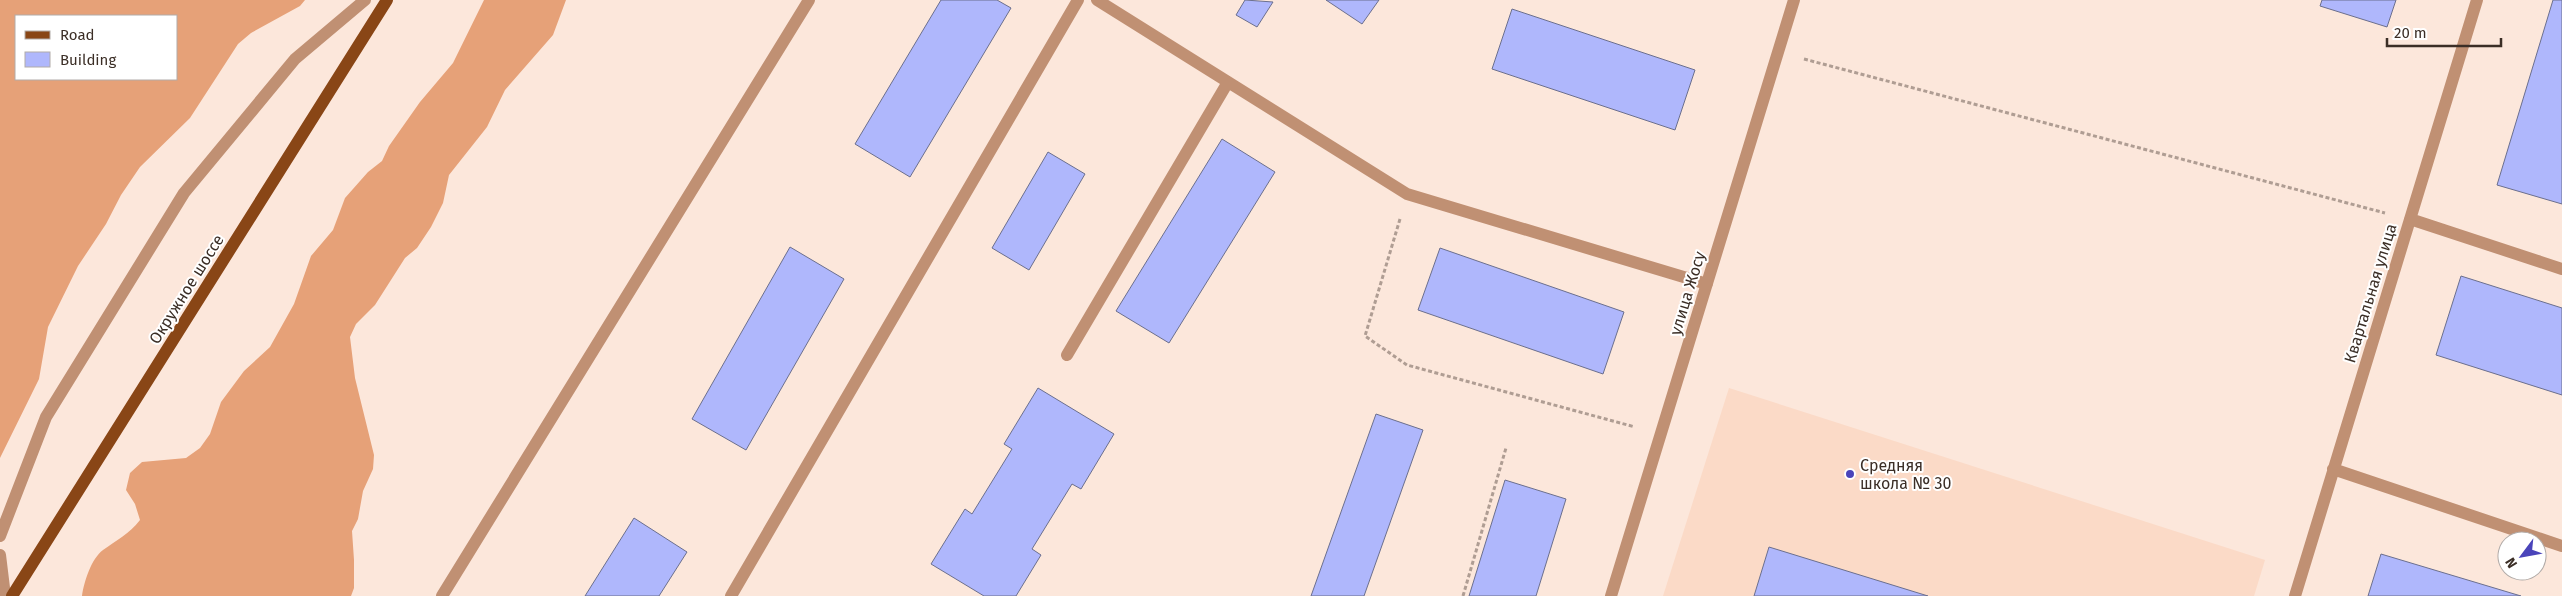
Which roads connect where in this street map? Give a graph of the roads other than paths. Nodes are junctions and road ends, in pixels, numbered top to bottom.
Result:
1 (365, 0) edge
2 (387, 0) edge
3 (809, 0) edge
4 (1078, 0) edge
5 (1097, 0) edge
6 (1794, 0) edge
7 (2477, 0) edge
8 (1228, 82) junction
9 (2410, 219) junction
10 (2562, 269) edge
11 (1707, 284) junction
12 (1066, 355) dead end
13 (2333, 468) junction
14 (0, 536) edge
15 (2562, 546) edge
16 (0, 555) edge
17 (5, 596) edge
18 (12, 596) edge
19 (442, 596) edge
20 (731, 596) edge
21 (1610, 596) edge
22 (2294, 596) edge

1 - 14 street
2 - 18 main road, Окружное шоссе
3 - 19 street
4 - 20 street
5 - 8 street
6 - 11 street, улица Жосу
7 - 9 street, Квартальная улица
8 - 11 street
8 - 12 street
9 - 10 street
9 - 13 street, Квартальная улица
11 - 21 street, улица Жосу
13 - 15 street
13 - 22 street, Квартальная улица
16 - 17 street

